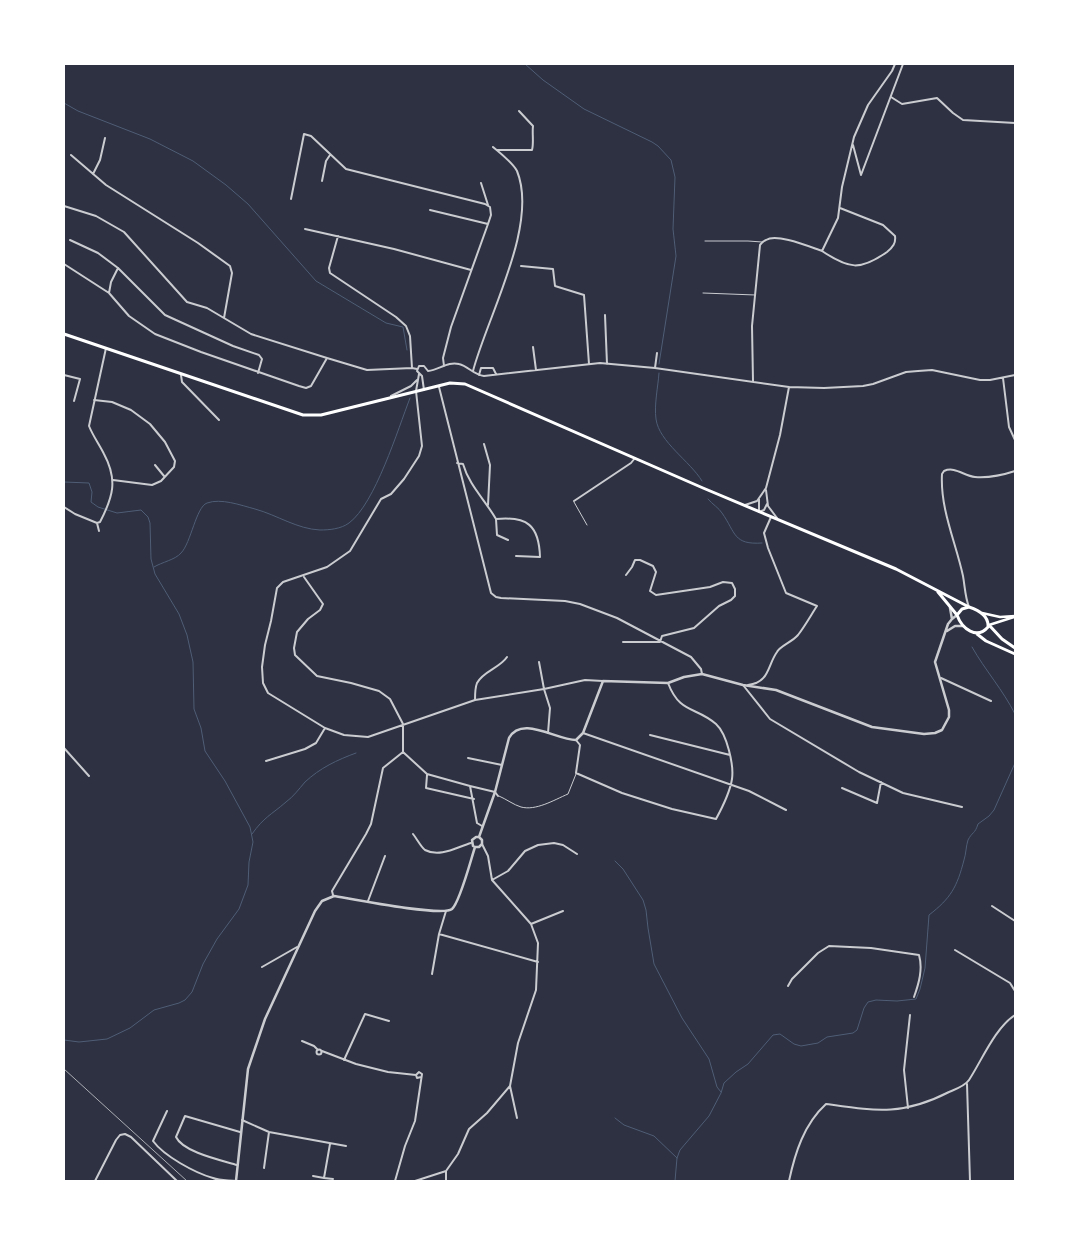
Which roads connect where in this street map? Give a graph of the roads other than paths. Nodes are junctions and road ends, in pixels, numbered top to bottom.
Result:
1 (895, 64) edge
2 (902, 64) edge
3 (891, 97) junction
4 (519, 111) dead end
5 (1015, 122) edge
6 (105, 138) dead end
7 (853, 142) junction
8 (493, 146) dead end
9 (497, 150) junction
10 (70, 155) dead end
11 (330, 155) junction
12 (93, 174) junction
13 (322, 180) dead end
14 (481, 183) dead end
15 (291, 199) dead end
16 (488, 205) junction
17 (64, 206) edge
18 (840, 208) junction
19 (430, 210) dead end
20 (488, 224) junction
21 (305, 229) dead end
22 (338, 236) junction
23 (70, 240) dead end
24 (705, 241) dead end
25 (763, 242) junction
26 (822, 251) junction
27 (64, 264) edge
28 (521, 266) dead end
29 (118, 268) junction
30 (472, 270) junction
31 (108, 293) junction
32 (703, 293) dead end
33 (756, 295) junction
34 (605, 315) dead end
35 (224, 318) junction
36 (64, 334) edge
37 (533, 347) dead end
38 (106, 348) junction
39 (657, 353) dead end
40 (327, 358) junction
41 (589, 364) junction
42 (607, 364) junction
43 (444, 366) junction
44 (412, 368) junction
45 (655, 368) junction
46 (418, 369) junction
47 (536, 370) junction
48 (473, 372) junction
49 (258, 373) junction
50 (180, 374) junction
51 (424, 374) junction
52 (496, 374) junction
53 (64, 375) edge
54 (479, 375) junction
55 (1015, 375) edge
56 (1003, 378) junction
57 (417, 380) junction
58 (753, 382) junction
59 (439, 386) junction
60 (789, 387) junction
61 (424, 390) junction
62 (416, 391) junction
63 (94, 400) junction
64 (382, 400) junction
65 (74, 401) dead end
66 (219, 420) dead end
67 (1015, 440) edge
68 (484, 444) dead end
69 (636, 458) junction
70 (458, 463) junction
71 (155, 465) dead end
72 (1015, 471) edge
73 (164, 476) junction
74 (113, 480) junction
75 (766, 488) junction
76 (760, 499) junction
77 (574, 501) joint
78 (767, 501) junction
79 (488, 505) junction
80 (742, 505) junction
81 (64, 507) edge
82 (759, 512) junction
83 (771, 517) junction
84 (496, 519) junction
85 (781, 521) junction
86 (97, 524) junction
87 (587, 525) dead end
88 (99, 531) dead end
89 (508, 540) dead end
90 (516, 556) dead end
91 (626, 575) dead end
92 (303, 576) junction
93 (937, 591) junction
94 (969, 607) junction
95 (950, 608) junction
96 (982, 613) junction
97 (957, 615) junction
98 (1015, 616) edge
99 (952, 619) junction
100 (996, 624) junction
101 (989, 625) junction
102 (964, 626) junction
103 (946, 632) junction
104 (996, 633) junction
105 (976, 634) junction
106 (623, 642) dead end
107 (660, 642) junction
108 (1015, 648) edge
109 (1015, 654) edge
110 (507, 657) dead end
111 (539, 662) dead end
112 (702, 674) junction
113 (939, 677) junction
114 (603, 681) junction
115 (668, 683) junction
116 (743, 685) junction
117 (544, 690) junction
118 (475, 700) junction
119 (991, 701) dead end
120 (403, 724) junction
121 (325, 728) junction
122 (583, 733) junction
123 (548, 734) junction
124 (650, 735) dead end
125 (576, 740) junction
126 (64, 748) edge
127 (403, 752) junction
128 (730, 756) junction
129 (468, 758) dead end
130 (266, 761) dead end
131 (502, 765) junction
132 (576, 773) junction
133 (427, 774) junction
134 (89, 776) dead end
135 (881, 782) junction
136 (470, 786) junction
137 (731, 786) junction
138 (842, 788) dead end
139 (495, 792) junction
140 (498, 796) joint
141 (474, 799) junction
142 (962, 807) dead end
143 (786, 810) dead end
144 (482, 826) junction
145 (413, 834) dead end
146 (479, 838) junction
147 (471, 843) junction
148 (482, 844) junction
149 (475, 847) junction
150 (577, 854) dead end
151 (385, 856) dead end
152 (492, 880) junction
153 (334, 896) junction
154 (368, 901) junction
155 (992, 906) dead end
156 (446, 911) junction
157 (563, 911) dead end
158 (1015, 921) edge
159 (531, 924) junction
160 (439, 934) junction
161 (297, 947) junction
162 (955, 950) dead end
163 (538, 962) junction
164 (262, 966) dead end
165 (432, 974) dead end
166 (1015, 984) edge
167 (788, 986) dead end
168 (1013, 987) junction
169 (1015, 991) edge
170 (914, 997) dead end
171 (910, 1015) dead end
172 (1015, 1015) edge
173 (389, 1021) dead end
174 (302, 1042) dead end
175 (344, 1060) junction
176 (416, 1075) junction
177 (421, 1077) junction
178 (967, 1083) junction
179 (510, 1086) junction
180 (908, 1108) junction
181 (167, 1110) dead end
182 (518, 1118) dead end
183 (242, 1120) junction
184 (240, 1132) junction
185 (268, 1132) junction
186 (330, 1144) junction
187 (346, 1146) dead end
188 (237, 1165) junction
189 (264, 1168) dead end
190 (446, 1171) junction
191 (313, 1176) dead end
192 (324, 1178) junction
193 (333, 1179) dead end
194 (95, 1181) edge
195 (177, 1181) edge
196 (236, 1181) edge
197 (394, 1181) edge
198 (415, 1181) edge
199 (446, 1181) edge
200 (789, 1181) edge
201 (970, 1181) edge

1 - 7 street
2 - 3 street
3 - 5 street
3 - 7 street
4 - 9 street
6 - 12 street
7 - 18 street
8 - 9 street
9 - 48 street
10 - 12 street
11 - 13 street
11 - 15 street
11 - 16 street
12 - 35 street
14 - 16 street
16 - 20 street
17 - 35 street
18 - 26 street
18 - 26 street
19 - 20 street
20 - 30 street
21 - 22 street
22 - 30 street
22 - 44 street
23 - 29 street
24 - 25 lane
25 - 26 street
25 - 33 street
27 - 31 street
28 - 41 street
29 - 31 street
29 - 49 street
30 - 43 street
31 - 49 street
32 - 33 lane
33 - 58 street
34 - 42 street
35 - 40 street
36 - 38 main road
37 - 47 street
38 - 50 main road
38 - 63 street
39 - 45 street
40 - 44 street
40 - 49 street
41 - 42 street
41 - 47 street
42 - 45 street
43 - 48 street
43 - 51 street
44 - 46 street
45 - 58 street
46 - 51 street
46 - 51 street
47 - 52 street
48 - 54 street
50 - 64 main road
50 - 66 street
51 - 57 street
51 - 61 street
52 - 54 street
52 - 54 street
53 - 65 street
55 - 56 street
56 - 60 street
56 - 67 street
57 - 62 street
57 - 64 street
58 - 60 street
59 - 61 main road
59 - 69 main road
59 - 70 street
60 - 75 street
61 - 62 main road
62 - 64 main road
62 - 92 street
63 - 73 street
63 - 74 street
68 - 79 street
69 - 77 street
69 - 80 main road
70 - 79 street
70 - 107 street
71 - 73 street
72 - 94 street
73 - 74 street
74 - 86 street
75 - 76 street
75 - 78 street
76 - 80 street
76 - 82 street
77 - 87 lane
78 - 82 street
78 - 85 street
79 - 84 street
80 - 82 main road
81 - 86 street
82 - 83 main road
83 - 85 main road
83 - 116 street
84 - 89 street
84 - 90 street
85 - 93 main road
86 - 88 street
91 - 107 street
92 - 120 street
92 - 121 street
93 - 94 main road
93 - 95 main road
94 - 96 main road
94 - 97 main road
95 - 97 main road
95 - 99 street
96 - 98 main road
96 - 101 main road
97 - 99 street
97 - 102 main road
98 - 100 main road
99 - 103 street
100 - 101 main road
100 - 104 main road
101 - 104 main road
101 - 105 main road
102 - 103 street
102 - 105 main road
103 - 113 street
104 - 108 main road
105 - 109 main road
106 - 107 street
107 - 112 street
110 - 118 street
111 - 117 street
112 - 115 street
112 - 116 street
113 - 116 street
113 - 119 street
114 - 115 street
114 - 117 street
114 - 122 street
115 - 128 street
116 - 135 street
117 - 118 street
117 - 123 street
118 - 120 street
120 - 121 street
120 - 127 street
121 - 130 street
122 - 125 street
122 - 137 street
123 - 125 street
123 - 131 street
124 - 128 street
125 - 132 street
126 - 134 street
127 - 133 street
127 - 153 street
128 - 137 street
129 - 131 street
131 - 139 street
132 - 137 street
132 - 140 lane
133 - 136 street
133 - 141 street
135 - 138 street
135 - 142 street
136 - 139 street
136 - 141 street
137 - 143 street
139 - 140 street
139 - 144 street
141 - 144 street
144 - 146 street
145 - 147 street
146 - 147 street
146 - 148 street
147 - 149 street
148 - 149 street
148 - 152 street
149 - 156 street
150 - 152 street
151 - 154 street
152 - 159 street
153 - 154 street
153 - 161 street
154 - 156 street
155 - 158 street
156 - 160 street
157 - 159 street
159 - 163 street
160 - 163 street
160 - 165 street
161 - 164 street
161 - 183 street
162 - 168 street
163 - 179 street
166 - 168 street
167 - 170 street
168 - 169 street
171 - 180 street
172 - 178 street
173 - 175 street
174 - 175 street
175 - 176 street
176 - 177 street
176 - 177 street
177 - 197 street
178 - 180 street
178 - 201 street
179 - 182 street
179 - 190 street
180 - 200 street
181 - 196 street
183 - 184 street
183 - 185 street
184 - 188 street
184 - 188 street
185 - 186 street
185 - 189 street
186 - 187 street
186 - 192 street
188 - 196 street
190 - 198 street
190 - 199 street
191 - 192 street
192 - 193 street
194 - 195 street

